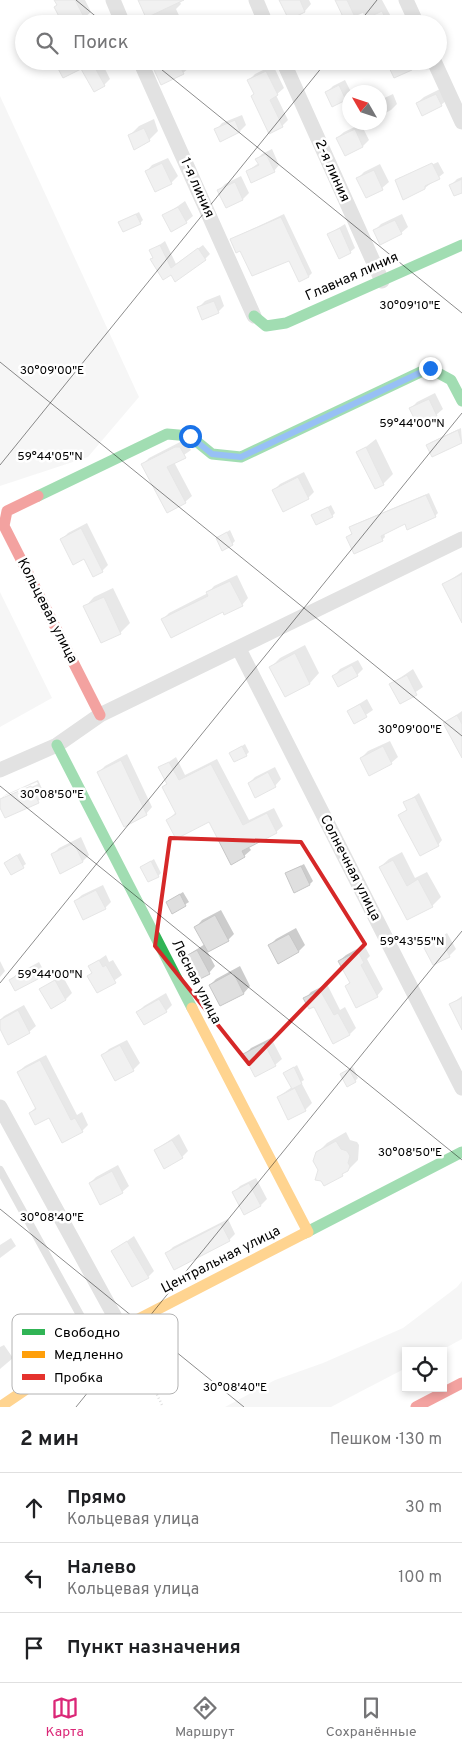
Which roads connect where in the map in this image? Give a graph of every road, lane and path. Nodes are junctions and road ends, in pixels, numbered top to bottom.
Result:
1 (112, 0) edge
2 (256, 0) edge
3 (406, 0) edge
4 (119, 15) edge
5 (262, 15) edge
6 (413, 15) edge
7 (144, 70) edge
8 (287, 70) edge
9 (438, 70) edge
10 (462, 122) edge
11 (462, 245) edge
12 (382, 281) junction
13 (254, 316) joint
14 (462, 401) edge
15 (462, 539) edge
16 (238, 649) junction
17 (100, 715) junction
18 (57, 744) junction
19 (0, 770) edge
20 (462, 1088) edge
21 (0, 1107) edge
22 (462, 1152) edge
23 (0, 1170) edge
24 (308, 1232) junction
25 (80, 1314) edge
26 (113, 1314) edge
27 (148, 1314) edge
28 (462, 1383) edge
29 (19, 1394) edge
30 (157, 1394) edge
31 (0, 1407) edge
32 (163, 1407) edge
33 (416, 1407) edge

1 - 4 street
2 - 5 street
3 - 6 street
7 - 13 street, 1-я линия
8 - 12 street, 2-я линия
9 - 10 street
11 - 12 street, Главная линия
12 - 13 street, Главная линия
14 - 17 street, Кольцевая улица
15 - 16 street
16 - 17 street
16 - 20 street, Солнечная улица
17 - 18 street
18 - 19 street
18 - 24 street, Лесная улица
21 - 26 street
22 - 24 street, Центральная улица
23 - 25 lane
24 - 27 street, Центральная улица
28 - 33 street
29 - 31 street, Центральная улица
30 - 32 path

